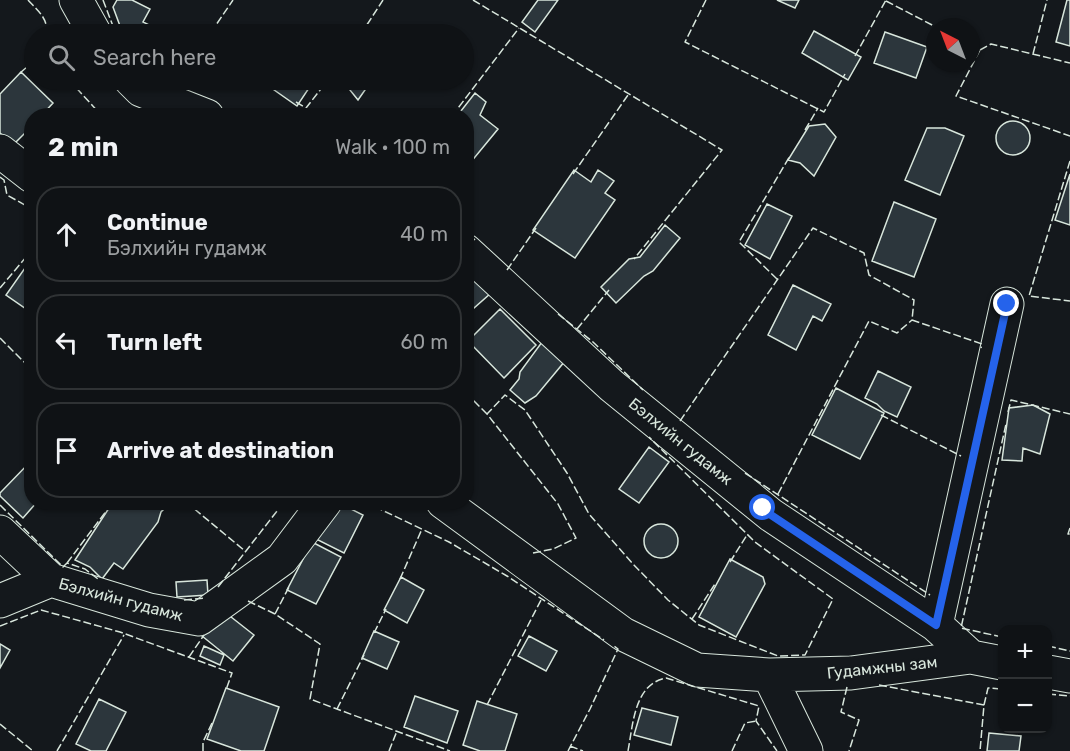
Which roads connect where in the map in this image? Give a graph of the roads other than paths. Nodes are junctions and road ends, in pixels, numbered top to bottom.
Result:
1 (76, 0) edge
2 (89, 24) edge
3 (141, 90) edge
4 (187, 108) edge
5 (0, 151) edge
6 (24, 170) edge
7 (474, 258) edge
8 (1007, 304) dead end
9 (319, 510) edge
10 (454, 510) edge
11 (0, 532) edge
12 (51, 580) junction
13 (0, 602) edge
14 (936, 625) junction
15 (970, 657) junction
16 (998, 662) edge
17 (1052, 673) edge
18 (769, 675) junction
19 (1070, 676) edge
20 (806, 751) edge

1 - 2 street
3 - 4 street
5 - 6 street
7 - 14 street, Бэлхийн гудамж
8 - 14 street
9 - 12 street, Бэлхийн гудамж
10 - 18 street
11 - 12 street, Бэлхийн гудамж
12 - 13 street, Бэлхийн гудамж
14 - 15 street, Бэлхийн гудамж
15 - 16 street
15 - 18 street, Гудамжны зам
17 - 19 street
18 - 20 street

